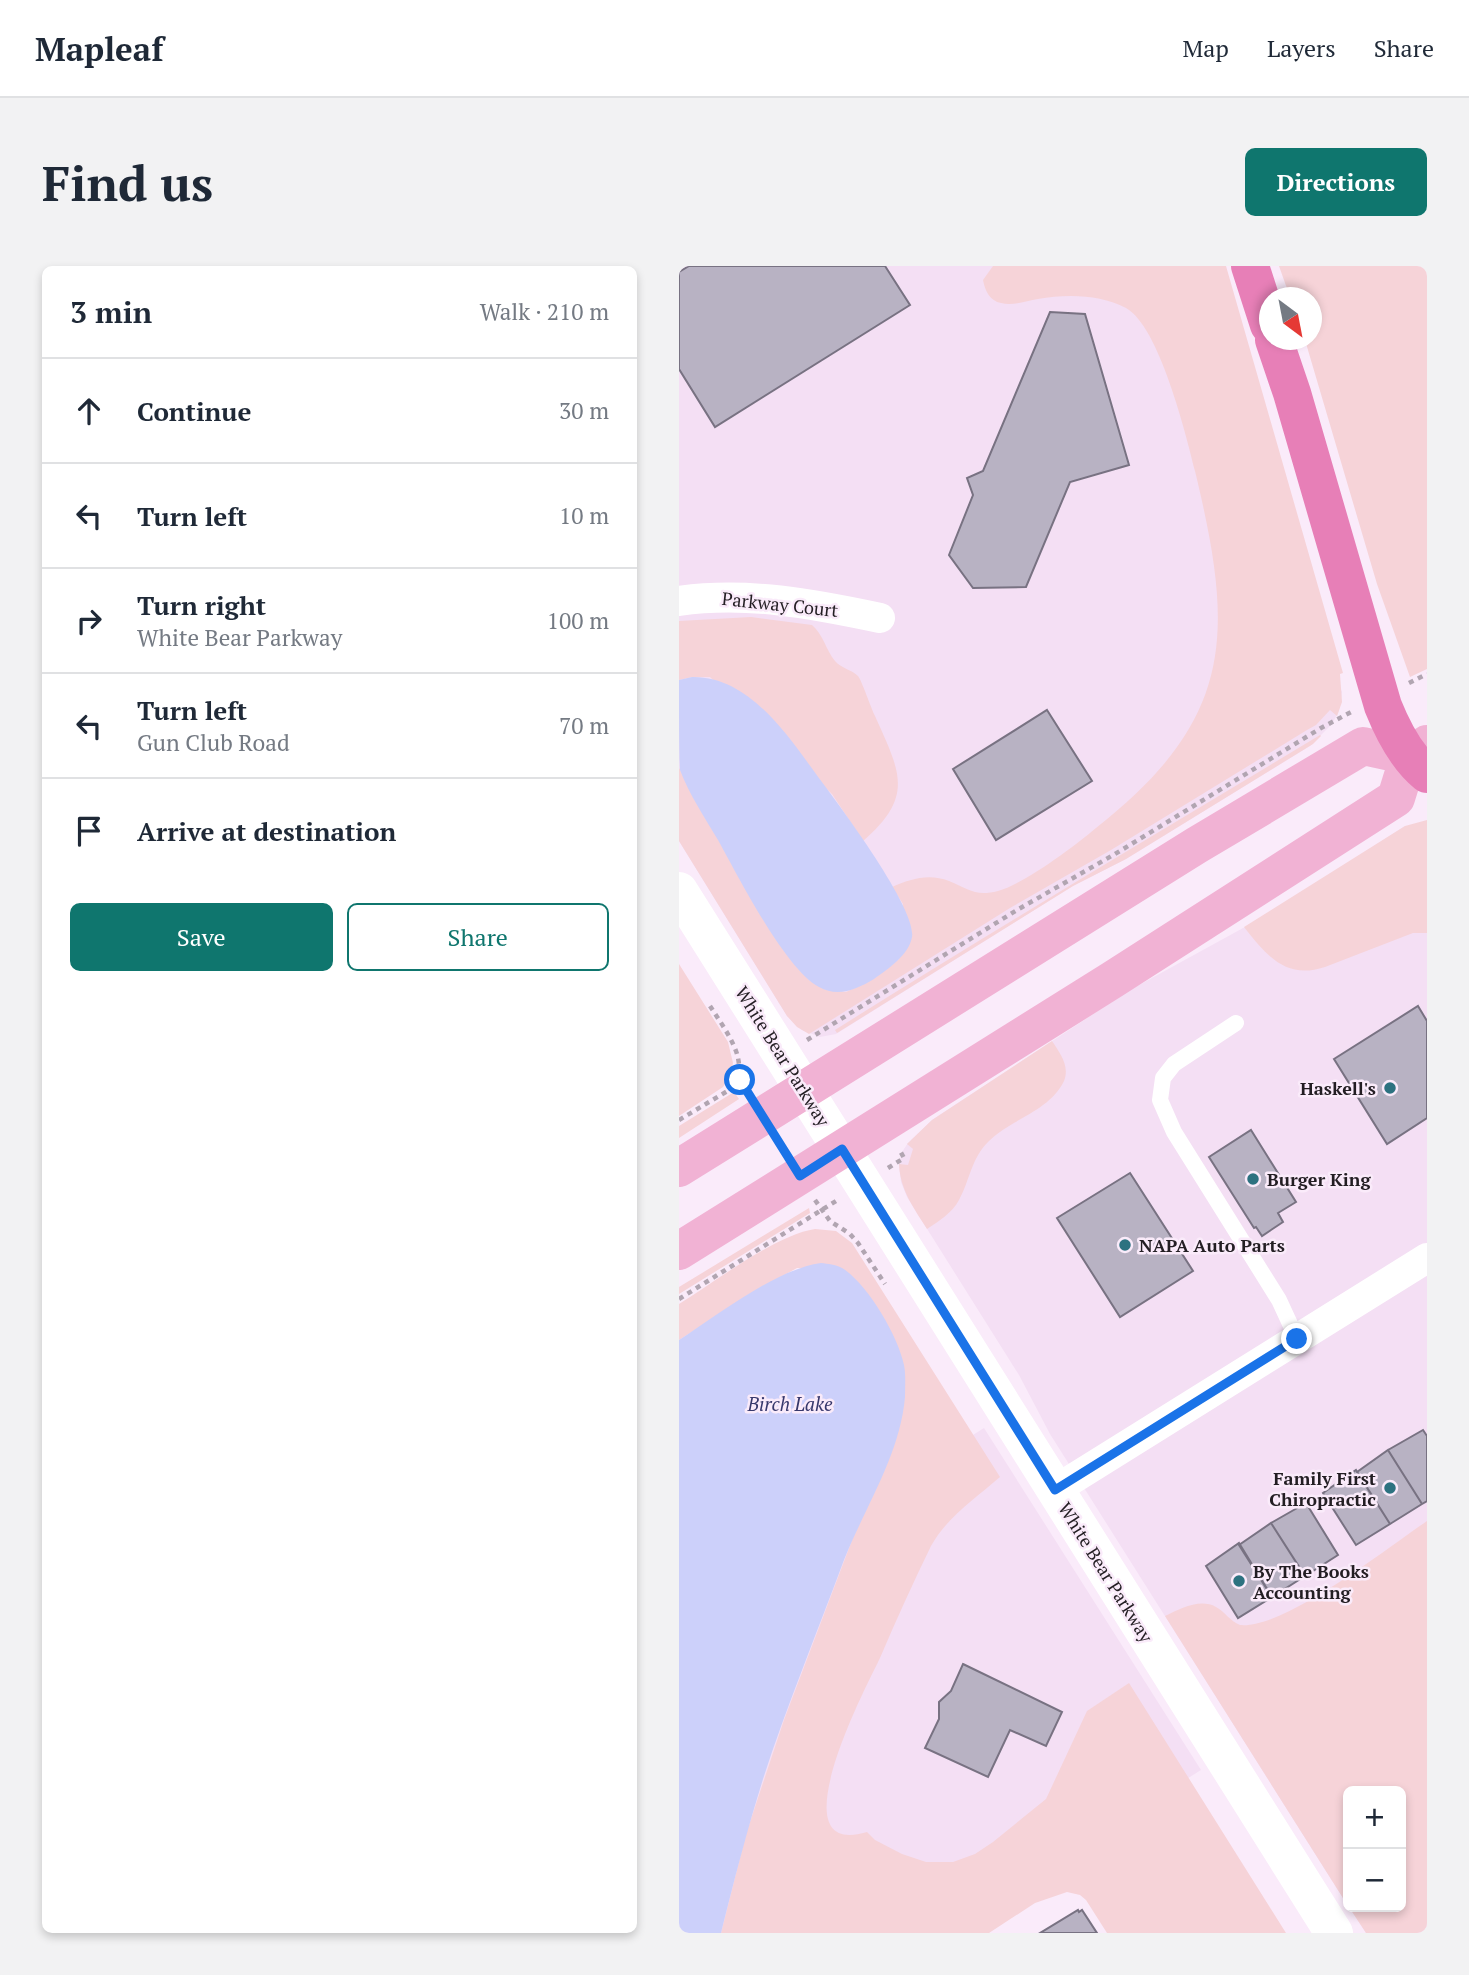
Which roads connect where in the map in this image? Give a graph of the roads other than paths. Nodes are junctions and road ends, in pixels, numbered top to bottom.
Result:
1 (1250, 266) edge
2 (1259, 294) edge
3 (1277, 350) edge
4 (679, 601) edge
5 (880, 618) dead end
6 (1421, 758) edge
7 (679, 891) edge
8 (1236, 1023) dead end
9 (805, 1090) junction
10 (842, 1149) junction
11 (679, 1168) edge
12 (679, 1251) edge
13 (1427, 1258) edge
14 (1297, 1339) junction
15 (1055, 1490) junction
16 (1334, 1933) edge

1 - 2 highway
3 - 6 highway
4 - 5 street, Parkway Court
6 - 9 main road
6 - 10 main road
7 - 9 street, White Bear Parkway
8 - 14 lane
9 - 10 street, White Bear Parkway
9 - 11 main road
10 - 12 main road
10 - 15 street, White Bear Parkway
13 - 14 street
14 - 15 street
15 - 16 street, White Bear Parkway

